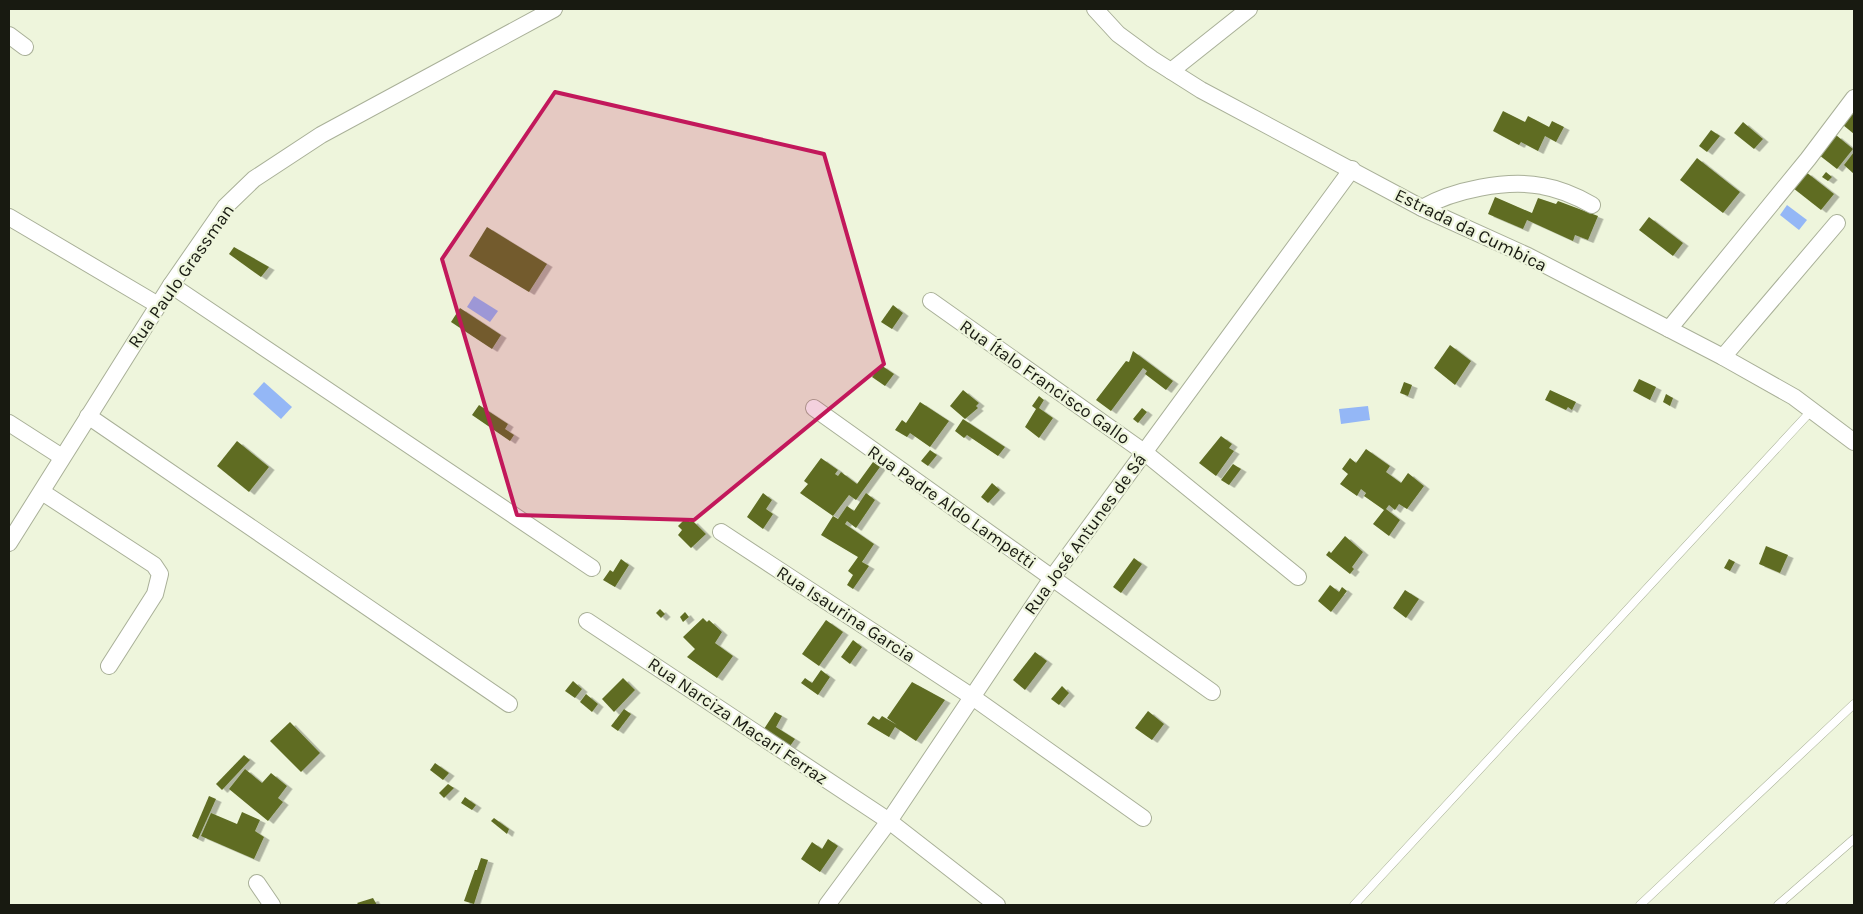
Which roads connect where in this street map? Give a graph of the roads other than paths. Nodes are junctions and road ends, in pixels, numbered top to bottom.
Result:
1 (554, 9) edge
2 (1095, 9) edge
3 (1249, 9) edge
4 (9, 36) edge
5 (25, 47) dead end
6 (1171, 71) junction
7 (1854, 98) edge
8 (1352, 169) junction
9 (1592, 204) dead end
10 (1422, 208) junction
11 (9, 217) edge
12 (1837, 223) dead end
13 (171, 285) junction
14 (931, 301) dead end
15 (158, 306) junction
16 (1669, 329) junction
17 (1723, 357) junction
18 (814, 408) dead end
19 (1812, 410) junction
20 (88, 416) junction
21 (9, 423) edge
22 (1854, 442) edge
23 (1144, 452) junction
24 (62, 456) junction
25 (42, 492) junction
26 (722, 532) dead end
27 (9, 543) edge
28 (592, 568) dead end
29 (1298, 577) dead end
30 (1052, 578) junction
31 (587, 621) dead end
32 (109, 666) dead end
33 (1212, 692) dead end
34 (971, 696) junction
35 (509, 704) dead end
36 (1854, 704) edge
37 (1143, 818) dead end
38 (889, 822) junction
39 (1854, 839) edge
40 (257, 883) dead end
41 (272, 905) edge
42 (827, 905) edge
43 (997, 905) edge
44 (1354, 905) edge
45 (1640, 905) edge
46 (1778, 905) edge

1 - 13 street, Rua Paulo Grassman
2 - 6 street, Estrada da Cumbica
3 - 6 street
4 - 5 street
6 - 8 street, Estrada da Cumbica
7 - 16 street
8 - 10 street, Estrada da Cumbica
8 - 23 street, Rua José Antunes de Sá
9 - 10 street
10 - 16 street, Estrada da Cumbica
11 - 15 street
12 - 17 street
13 - 15 street, Rua Paulo Grassman
13 - 28 street
14 - 23 street, Rua Ítalo Francisco Gallo
15 - 20 street, Rua Paulo Grassman
16 - 17 street, Estrada da Cumbica
17 - 19 street, Estrada da Cumbica
18 - 30 street, Rua Padre Aldo Lampetti
19 - 22 street, Estrada da Cumbica
19 - 44 lane
20 - 24 street, Rua Paulo Grassman
20 - 35 street
21 - 24 street
23 - 29 street, Rua Ítalo Francisco Gallo
23 - 30 street, Rua José Antunes de Sá
24 - 25 street, Rua Paulo Grassman
25 - 27 street, Rua Paulo Grassman
25 - 32 street
26 - 34 street, Rua Isaurina Garcia
30 - 33 street, Rua Padre Aldo Lampetti
30 - 34 street, Rua José Antunes de Sá
31 - 38 street, Rua Narciza Macari Ferraz
34 - 37 street, Rua Isaurina Garcia
34 - 38 street, Rua José Antunes de Sá
36 - 45 lane
38 - 42 street, Rua José Antunes de Sá
38 - 43 street, Rua Narciza Macari Ferraz
39 - 46 lane
40 - 41 street

